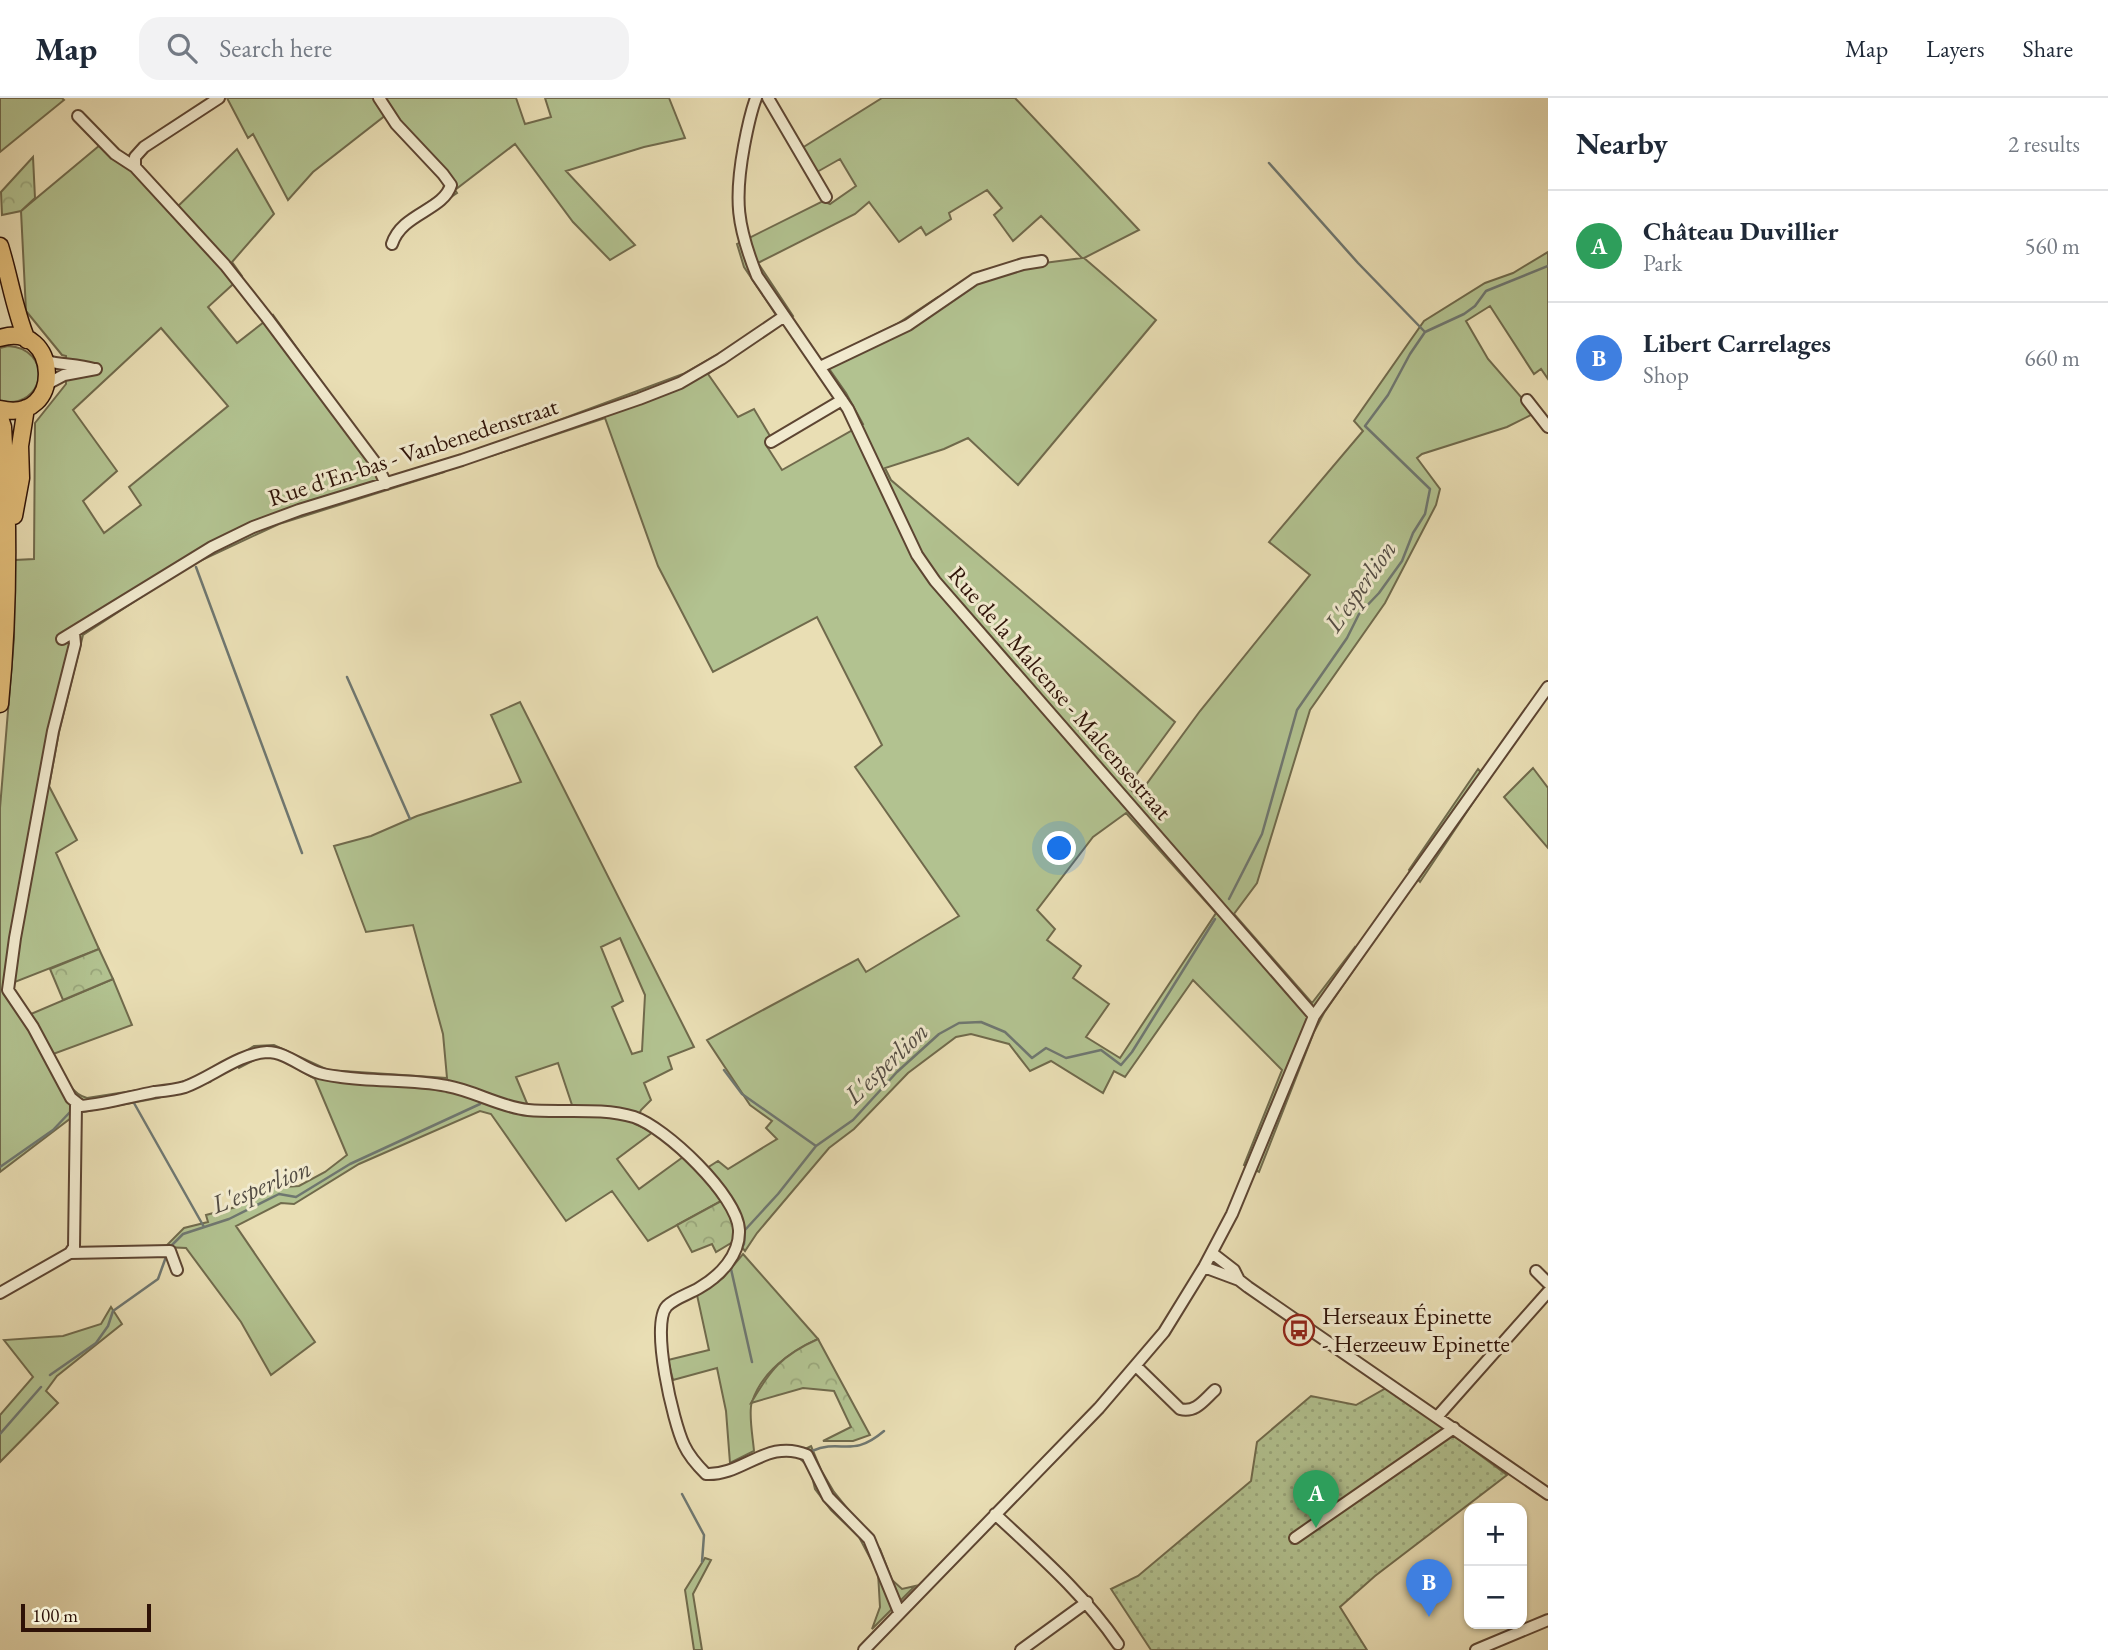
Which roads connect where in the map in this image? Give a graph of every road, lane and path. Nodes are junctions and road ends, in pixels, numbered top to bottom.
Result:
1 (219, 98) edge
2 (379, 98) edge
3 (756, 98) edge
4 (768, 98) edge
5 (78, 116) dead end
6 (135, 167) junction
7 (826, 197) dead end
8 (392, 244) dead end
9 (0, 246) edge
10 (1042, 261) dead end
11 (783, 317) junction
12 (0, 338) edge
13 (27, 340) junction
14 (46, 361) junction
15 (820, 367) junction
16 (47, 384) junction
17 (842, 400) junction
18 (1527, 400) dead end
19 (26, 408) junction
20 (0, 409) edge
21 (0, 418) edge
22 (1548, 427) edge
23 (771, 442) dead end
24 (387, 484) junction
25 (7, 553) junction
26 (74, 633) junction
27 (62, 639) dead end
28 (1548, 687) edge
29 (0, 704) edge
30 (1314, 1016) junction
31 (76, 1105) junction
32 (1212, 1253) junction
33 (70, 1254) junction
34 (1204, 1267) junction
35 (177, 1270) dead end
36 (1536, 1271) dead end
37 (1239, 1280) junction
38 (1548, 1283) edge
39 (1548, 1292) edge
40 (0, 1293) edge
41 (1136, 1366) junction
42 (1216, 1391) dead end
43 (1437, 1417) junction
44 (1454, 1429) junction
45 (1548, 1494) edge
46 (995, 1514) junction
47 (1295, 1538) dead end
48 (1087, 1602) junction
49 (900, 1612) junction
50 (1548, 1620) edge
51 (1118, 1644) dead end
52 (864, 1650) edge
53 (1021, 1650) edge
54 (1476, 1650) edge

1 - 6 street
2 - 8 street
3 - 11 street, Rue de la Malcense - Malcensestraat
4 - 7 street
5 - 6 street
6 - 24 street
9 - 13 highway
10 - 15 street
11 - 15 street, Rue de la Malcense - Malcensestraat
11 - 24 street, Rue d'En-bas - Vanbenedenstraat
12 - 13 highway
13 - 14 highway
14 - 16 highway
14 - 16 street
15 - 17 street, Rue de la Malcense - Malcensestraat
16 - 19 highway
17 - 23 street
17 - 30 street, Rue de la Malcense - Malcensestraat
18 - 22 street
19 - 20 highway
19 - 25 highway
21 - 25 highway
24 - 26 street, Rue d'En-bas - Vanbenedenstraat
25 - 29 highway
26 - 27 street, Rue d'En-bas - Vanbenedenstraat
26 - 31 street
28 - 30 street
30 - 32 street
31 - 33 street
31 - 49 street
32 - 34 street
32 - 37 street
33 - 35 street
33 - 40 street
34 - 37 street
34 - 41 street
36 - 38 street
37 - 43 street
39 - 43 street
41 - 42 street
41 - 46 street
43 - 44 street
44 - 45 street
44 - 47 street
46 - 48 street
46 - 49 street
48 - 51 street
48 - 53 street
49 - 52 street
50 - 54 street

